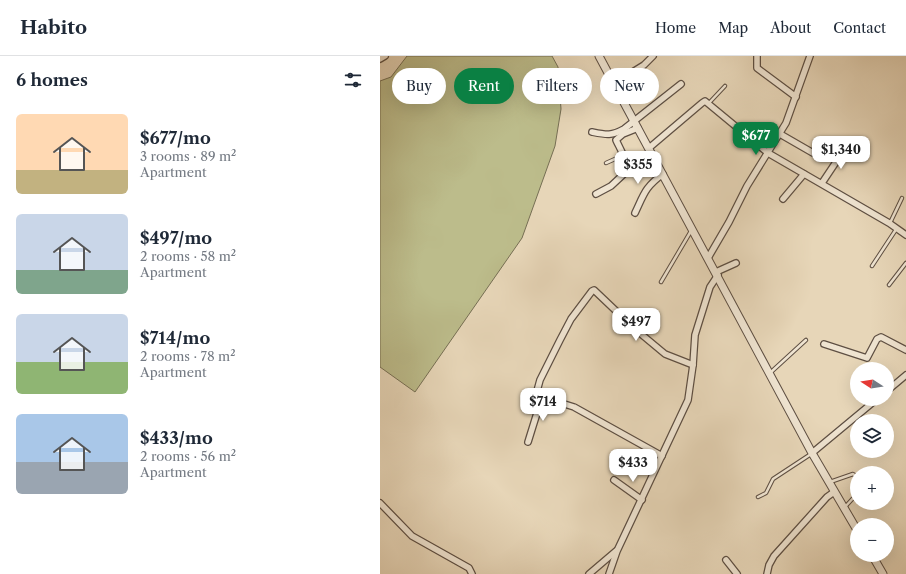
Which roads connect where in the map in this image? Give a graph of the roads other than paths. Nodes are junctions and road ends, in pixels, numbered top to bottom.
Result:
1 (385, 56) edge
2 (600, 56) edge
3 (653, 56) edge
4 (757, 56) edge
5 (810, 56) edge
6 (380, 59) edge
7 (606, 68) edge
8 (639, 68) edge
9 (682, 84) dead end
10 (725, 86) dead end
11 (796, 97) junction
12 (625, 104) edge
13 (709, 104) junction
14 (636, 125) junction
15 (592, 132) dead end
16 (780, 134) junction
17 (846, 147) dead end
18 (649, 148) junction
19 (813, 152) dead end
20 (768, 153) junction
21 (624, 155) junction
22 (606, 163) dead end
23 (662, 174) junction
24 (804, 174) junction
25 (822, 183) junction
26 (596, 194) dead end
27 (902, 198) dead end
28 (783, 200) dead end
29 (635, 213) dead end
30 (889, 224) junction
31 (897, 228) junction
32 (692, 229) junction
33 (906, 235) edge
34 (708, 258) junction
35 (736, 263) dead end
36 (906, 263) edge
37 (872, 266) dead end
38 (717, 274) junction
39 (661, 282) dead end
40 (889, 285) dead end
41 (806, 340) dead end
42 (824, 344) dead end
43 (906, 350) edge
44 (693, 365) junction
45 (770, 373) junction
46 (906, 375) edge
47 (894, 385) edge
48 (542, 397) junction
49 (869, 406) edge
50 (528, 442) dead end
51 (812, 453) junction
52 (662, 456) junction
53 (850, 475) edge
54 (614, 480) dead end
55 (829, 482) junction
56 (834, 492) junction
57 (758, 497) dead end
58 (642, 500) junction
59 (850, 502) edge
60 (380, 503) edge
61 (844, 508) junction
62 (850, 518) edge
63 (617, 551) junction
64 (726, 560) dead end
65 (876, 562) edge
66 (472, 574) edge
67 (589, 574) edge
68 (609, 574) edge
69 (737, 574) edge
70 (768, 574) edge
71 (883, 574) edge

1 - 6 street
2 - 7 street
3 - 8 street
4 - 11 street
5 - 11 street
9 - 14 street
10 - 13 lane
11 - 16 street
12 - 14 street
13 - 18 street
13 - 20 street
14 - 15 street
14 - 18 street
14 - 21 street
16 - 19 street
16 - 20 street
17 - 25 street
18 - 23 street
20 - 24 street
20 - 34 street
21 - 22 lane
21 - 26 street
23 - 29 street
23 - 32 street
24 - 25 street
24 - 28 street
25 - 30 street
27 - 30 lane
30 - 31 street
31 - 33 street
31 - 37 lane
32 - 34 street
32 - 39 lane
34 - 38 street
35 - 38 street
36 - 40 lane
38 - 44 street
38 - 45 street
41 - 45 lane
42 - 43 street
44 - 48 street
44 - 52 street
45 - 51 street
46 - 47 street
48 - 50 street
48 - 52 street
49 - 51 street
51 - 55 street
51 - 57 lane
52 - 58 street
53 - 55 lane
54 - 58 street
55 - 56 street
56 - 61 street
56 - 70 street
58 - 63 street
59 - 61 lane
60 - 66 street
61 - 62 street
63 - 67 street
63 - 68 street
64 - 69 street
65 - 71 street

